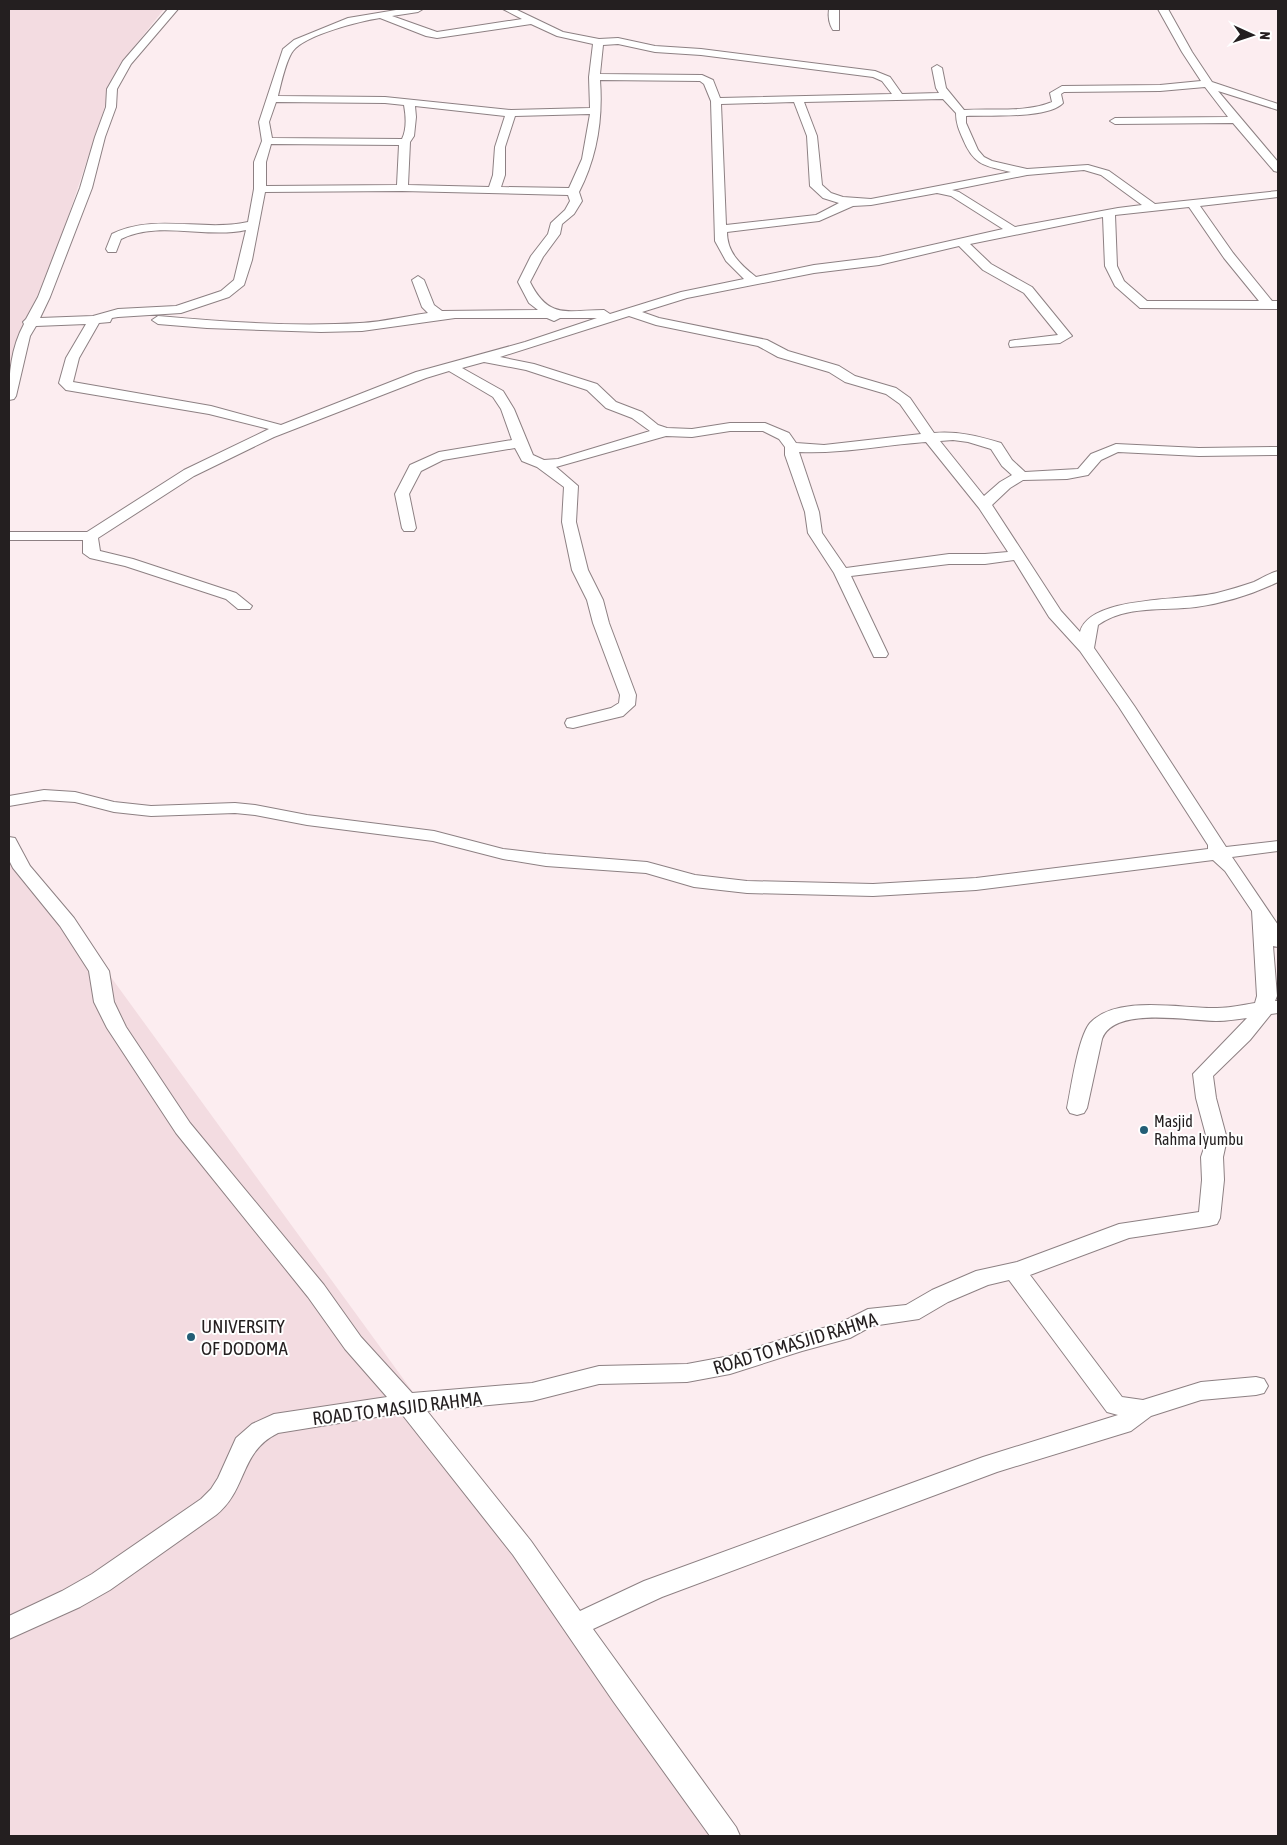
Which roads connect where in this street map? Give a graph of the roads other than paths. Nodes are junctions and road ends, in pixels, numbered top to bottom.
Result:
1 (174, 9) edge
2 (418, 9) edge
3 (508, 9) edge
4 (834, 9) edge
5 (1162, 9) edge
6 (381, 12) edge
7 (529, 21) junction
8 (836, 28) dead end
9 (599, 42) junction
10 (937, 68) dead end
11 (594, 77) junction
12 (1208, 84) junction
13 (946, 96) junction
14 (899, 97) junction
15 (272, 99) junction
16 (798, 100) junction
17 (716, 101) junction
18 (409, 103) junction
19 (1278, 107) edge
20 (594, 111) junction
21 (510, 113) junction
22 (961, 113) junction
23 (1237, 120) junction
24 (1115, 121) dead end
25 (267, 141) junction
26 (405, 142) junction
27 (1278, 169) edge
28 (1027, 172) junction
29 (402, 188) junction
30 (260, 189) junction
31 (494, 190) junction
32 (938, 190) junction
33 (573, 192) junction
34 (1278, 194) edge
35 (851, 202) junction
36 (1192, 203) junction
37 (1152, 206) junction
38 (1109, 213) junction
39 (252, 225) junction
40 (720, 229) junction
41 (1014, 231) junction
42 (961, 242) junction
43 (112, 249) dead end
44 (418, 280) dead end
45 (754, 281) junction
46 (1274, 305) edge
47 (626, 313) junction
48 (549, 314) junction
49 (439, 315) junction
50 (95, 319) junction
51 (30, 322) junction
52 (571, 330) junction
53 (1015, 344) dead end
54 (482, 358) junction
55 (451, 367) junction
56 (9, 396) edge
57 (280, 429) junction
58 (666, 432) junction
59 (930, 438) junction
60 (519, 443) junction
61 (792, 447) junction
62 (1278, 451) edge
63 (542, 464) junction
64 (1021, 476) junction
65 (984, 505) junction
66 (409, 528) dead end
67 (9, 536) edge
68 (90, 536) junction
69 (1018, 555) junction
70 (842, 574) junction
71 (1278, 576) edge
72 (244, 606) dead end
73 (1086, 648) junction
74 (880, 654) dead end
75 (573, 723) dead end
76 (9, 801) edge
77 (9, 842) edge
78 (1278, 846) edge
79 (1217, 853) junction
80 (1260, 911) junction
81 (1278, 941) edge
82 (1270, 1008) edge
83 (1077, 1108) dead end
84 (1014, 1271) junction
85 (1256, 1386) dead end
86 (407, 1403) junction
87 (1143, 1409) junction
88 (576, 1626) junction
89 (9, 1628) edge
90 (726, 1836) edge

1 - 51 street
2 - 6 street
3 - 7 street
4 - 8 street
5 - 12 street
6 - 7 street
6 - 15 street
7 - 9 street
9 - 11 street
9 - 14 street
10 - 13 street
11 - 17 street
11 - 20 street
12 - 19 street
12 - 22 street
12 - 23 street
13 - 14 street
13 - 22 street
14 - 16 street
15 - 18 street
15 - 25 street
16 - 17 street
16 - 35 street
17 - 40 street
18 - 21 street
18 - 26 street
20 - 21 street
20 - 33 street
21 - 31 street
22 - 28 street
23 - 24 street
23 - 27 street
25 - 26 street
25 - 30 street
26 - 29 street
28 - 32 street
28 - 37 street
29 - 30 street
29 - 31 street
30 - 39 street
31 - 33 street
32 - 35 street
32 - 41 street
33 - 48 street
34 - 36 street
35 - 40 street
36 - 37 street
36 - 46 street
37 - 38 street
38 - 41 street
38 - 46 street
39 - 43 street
39 - 50 street
40 - 45 street
41 - 42 street
42 - 45 street
42 - 53 street
44 - 49 street
45 - 47 street
47 - 48 street
47 - 52 street
47 - 59 street, ROAD TO MASJID RAHMA
48 - 49 street
48 - 52 street
49 - 50 street
50 - 51 street
50 - 57 street
51 - 56 street
52 - 54 street
54 - 55 street
54 - 58 street
55 - 57 street
55 - 60 street
57 - 68 street
58 - 61 street
58 - 63 street
59 - 61 street
59 - 64 street
59 - 65 street, ROAD TO MASJID RAHMA
60 - 63 street
60 - 66 street
61 - 70 street
62 - 64 street
63 - 75 street
64 - 65 street
65 - 69 street, ROAD TO MASJID RAHMA
67 - 68 street
68 - 72 street
69 - 70 street
69 - 73 street, ROAD TO MASJID RAHMA
70 - 74 street
71 - 73 street
73 - 79 street, ROAD TO MASJID RAHMA
76 - 79 street
77 - 86 street
78 - 79 street
79 - 80 street, ROAD TO MASJID RAHMA
80 - 81 street
80 - 82 street, ROAD TO MASJID RAHMA
82 - 83 street
82 - 84 street, ROAD TO MASJID RAHMA
84 - 86 street, ROAD TO MASJID RAHMA
84 - 87 street
85 - 87 street
86 - 88 street
86 - 89 street, ROAD TO MASJID RAHMA
87 - 88 street
88 - 90 street

